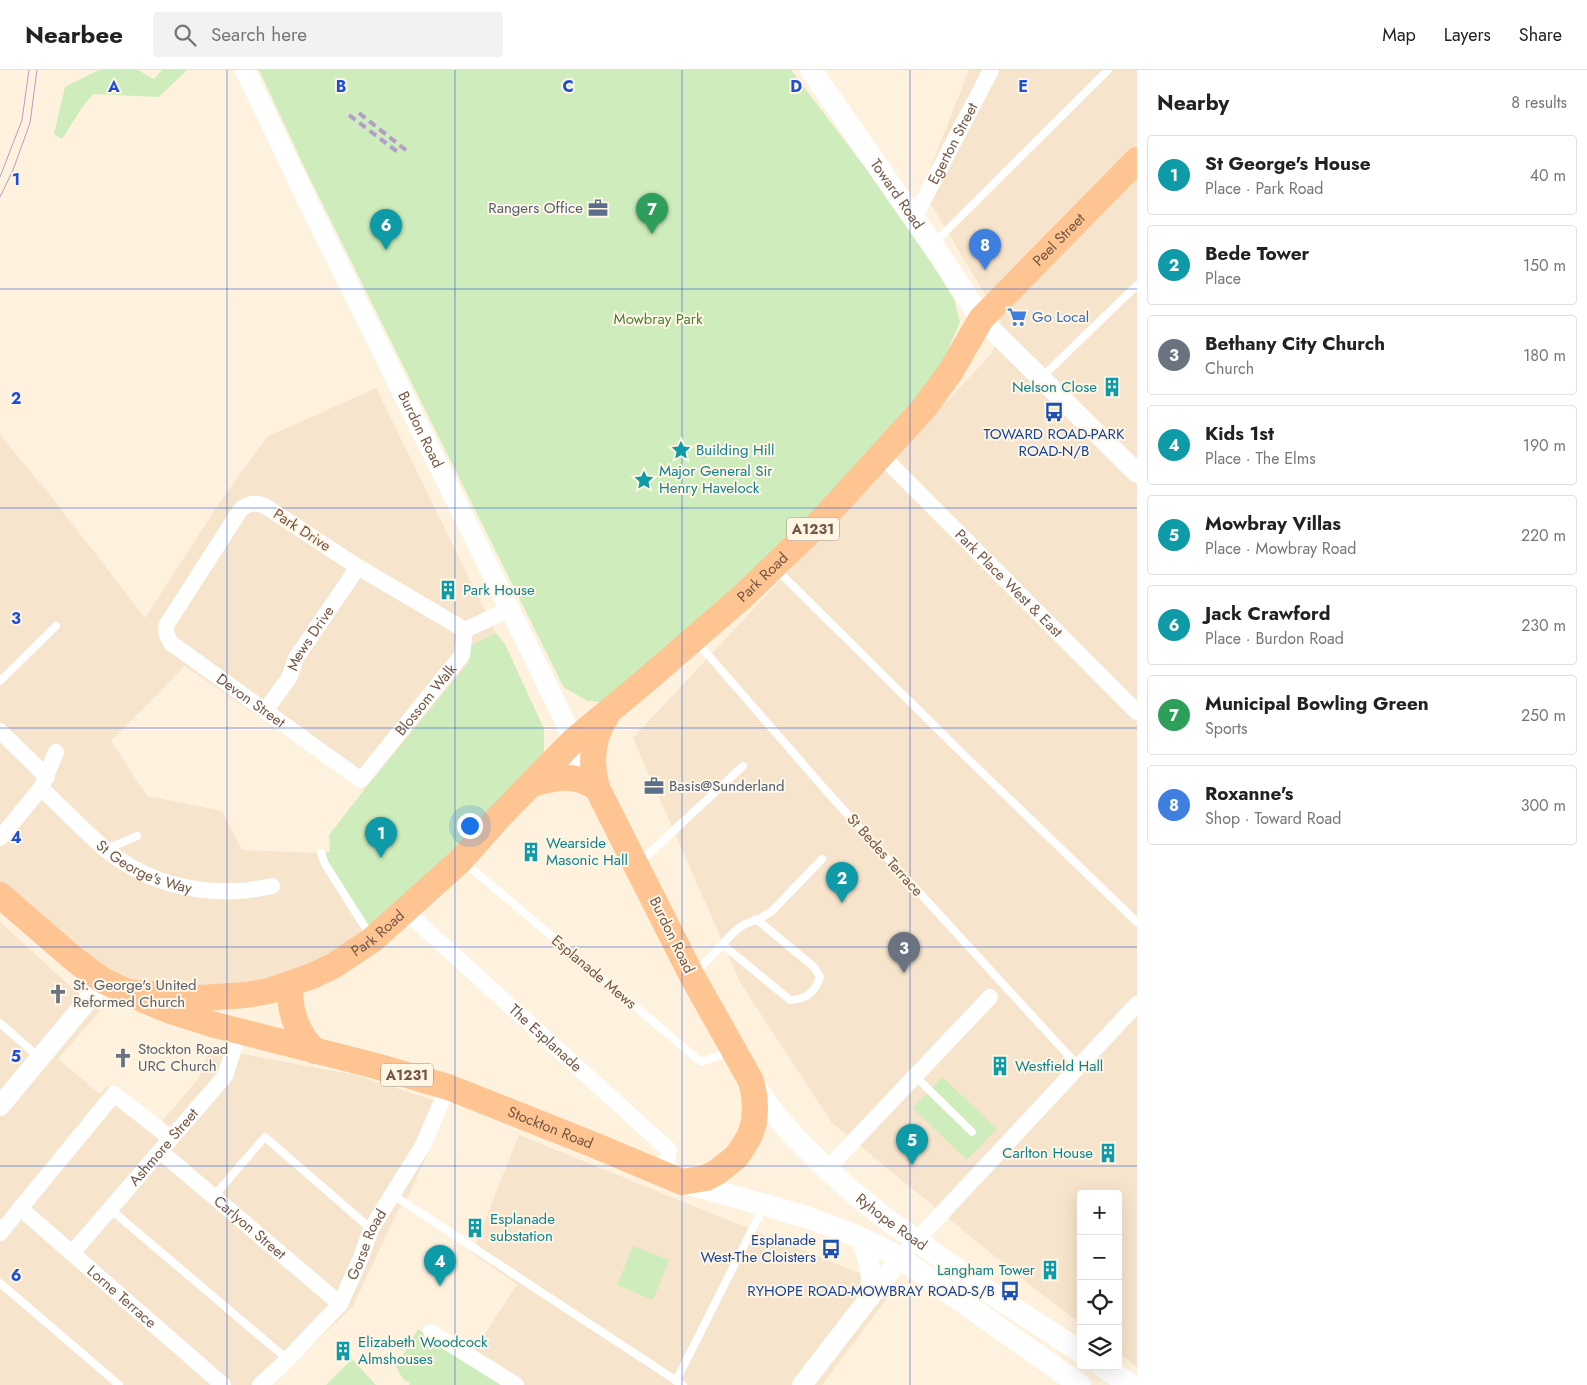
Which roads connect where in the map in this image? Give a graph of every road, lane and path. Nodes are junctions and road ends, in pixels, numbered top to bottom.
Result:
1 (245, 70) edge
2 (811, 70) edge
3 (991, 70) edge
4 (1108, 70) edge
5 (1137, 160) edge
6 (914, 218) junction
7 (932, 244) junction
8 (1137, 284) edge
9 (981, 320) junction
10 (1041, 378) junction
11 (881, 455) junction
12 (1137, 473) edge
13 (358, 566) junction
14 (774, 567) junction
15 (510, 609) junction
16 (175, 611) joint
17 (56, 626) dead end
18 (465, 630) junction
19 (695, 639) junction
20 (0, 681) edge
21 (555, 701) junction
22 (612, 709) junction
23 (265, 710) junction
24 (1137, 712) edge
25 (0, 731) edge
26 (573, 741) junction
27 (56, 752) dead end
28 (743, 766) dead end
29 (361, 780) joint
30 (44, 783) junction
31 (586, 783) junction
32 (532, 784) junction
33 (137, 836) dead end
34 (0, 838) edge
35 (106, 849) junction
36 (321, 853) dead end
37 (461, 860) junction
38 (822, 860) dead end
39 (636, 865) junction
40 (272, 886) dead end
41 (0, 895) edge
42 (403, 911) junction
43 (756, 919) junction
44 (1137, 922) edge
45 (372, 940) junction
46 (723, 944) junction
47 (692, 976) junction
48 (102, 980) junction
49 (290, 984) junction
50 (125, 992) junction
51 (179, 996) joint
52 (990, 997) dead end
53 (1137, 1004) edge
54 (0, 1022) edge
55 (239, 1032) junction
56 (733, 1050) junction
57 (315, 1051) junction
58 (40, 1058) junction
59 (1079, 1067) junction
60 (915, 1076) junction
61 (750, 1081) junction
62 (448, 1087) junction
63 (0, 1106) edge
64 (972, 1132) dead end
65 (165, 1145) junction
66 (827, 1169) junction
67 (673, 1179) junction
68 (393, 1195) junction
69 (214, 1196) junction
70 (20, 1208) junction
71 (110, 1209) junction
72 (775, 1209) junction
73 (371, 1229) junction
74 (0, 1232) edge
75 (858, 1236) junction
76 (918, 1240) junction
77 (72, 1253) junction
78 (900, 1258) junction
79 (0, 1283) edge
80 (871, 1296) junction
81 (340, 1304) junction
82 (431, 1332) dead end
83 (1077, 1349) edge
84 (287, 1359) junction
85 (1108, 1370) edge
86 (680, 1383) edge
87 (119, 1385) edge
88 (223, 1385) edge
89 (260, 1385) edge
90 (516, 1385) edge
91 (802, 1385) edge
92 (1080, 1385) edge
93 (1131, 1385) edge

1 - 15 street, Burdon Road
2 - 6 main road, Toward Road
3 - 6 street, Egerton Street
4 - 7 lane
5 - 9 highway, Peel Street / A1231
6 - 7 main road, Toward Road
7 - 9 main road, Toward Road
8 - 10 lane
9 - 10 street
9 - 11 highway, Park Road / A1231
10 - 12 street
11 - 14 highway, Park Road / A1231
11 - 24 street, Park Place West & East
13 - 16 street, Park Drive
13 - 18 street, Park Drive
13 - 23 street, Mews Drive
14 - 19 highway, Park Road / A1231
14 - 44 lane
15 - 18 street
15 - 21 street, Burdon Road
16 - 23 street, Devon Street
17 - 20 lane
18 - 29 street, Blossom Walk
19 - 22 highway, Park Road / A1231
19 - 59 lane, St Bedes Terrace
21 - 26 street, Burdon Road
21 - 32 street, Park Road
22 - 26 highway, Park Road / A1231
22 - 31 highway, A1231
23 - 29 street, Devon Street
25 - 30 street, St George's Way
26 - 31 street, Burdon Road
26 - 32 highway, Park Road / A1231
27 - 30 street
28 - 39 lane
30 - 34 street
30 - 35 street, St George's Way
31 - 32 highway
31 - 39 highway, Burdon Road / A1231
32 - 37 highway, Park Road / A1231
33 - 35 lane
35 - 40 street, St George's Way
36 - 45 lane
37 - 42 highway, Park Road / A1231
37 - 56 lane, Esplanade Mews
38 - 43 lane
39 - 47 highway, Burdon Road / A1231
41 - 48 highway, Stockton Road / A1231
42 - 45 highway, Park Road / A1231
42 - 67 street, The Esplanade
43 - 46 lane
43 - 46 lane
45 - 49 highway, Park Road / A1231
46 - 47 lane
47 - 56 highway, Burdon Road / A1231
48 - 50 highway, Stockton Road / A1231
48 - 58 street
49 - 51 highway, Park Road / A1231
49 - 57 highway
50 - 51 highway, Stockton Road / A1231
50 - 55 highway, Stockton Road / A1231
52 - 60 street
53 - 59 street
54 - 58 lane
55 - 57 highway, Stockton Road / A1231
55 - 65 street, Ashmore Street
56 - 61 highway, Burdon Road / A1231
57 - 62 highway, Stockton Road / A1231
58 - 63 street
59 - 76 street
60 - 64 lane
60 - 66 street
61 - 66 main road, Ryhope Road
61 - 67 highway, A1231
62 - 67 highway, Stockton Road / A1231
62 - 68 street, Gorse Road
65 - 69 street, Carlyon Street
65 - 70 street, Carlyon Street
65 - 71 street, Ashmore Street
66 - 76 main road, Ryhope Road
67 - 72 main road, Stockton Road
68 - 73 street, Gorse Road
68 - 86 lane
69 - 73 lane
69 - 81 street, Carlyon Street
70 - 74 street
70 - 77 street, Lorne Terrace
71 - 77 street, Ashmore Street
71 - 84 lane
72 - 75 main road, Ryhope Road
72 - 86 lane
73 - 81 street, Gorse Road
75 - 78 main road, Ryhope Road
75 - 80 street
76 - 78 street
76 - 83 main road, Ryhope Road
77 - 88 street, Lorne Terrace
78 - 80 street
78 - 92 main road, Ryhope Road
79 - 87 lane
80 - 91 street
81 - 84 street, Gorse Road
82 - 90 street
84 - 89 street, Gorse Road
85 - 93 main road

